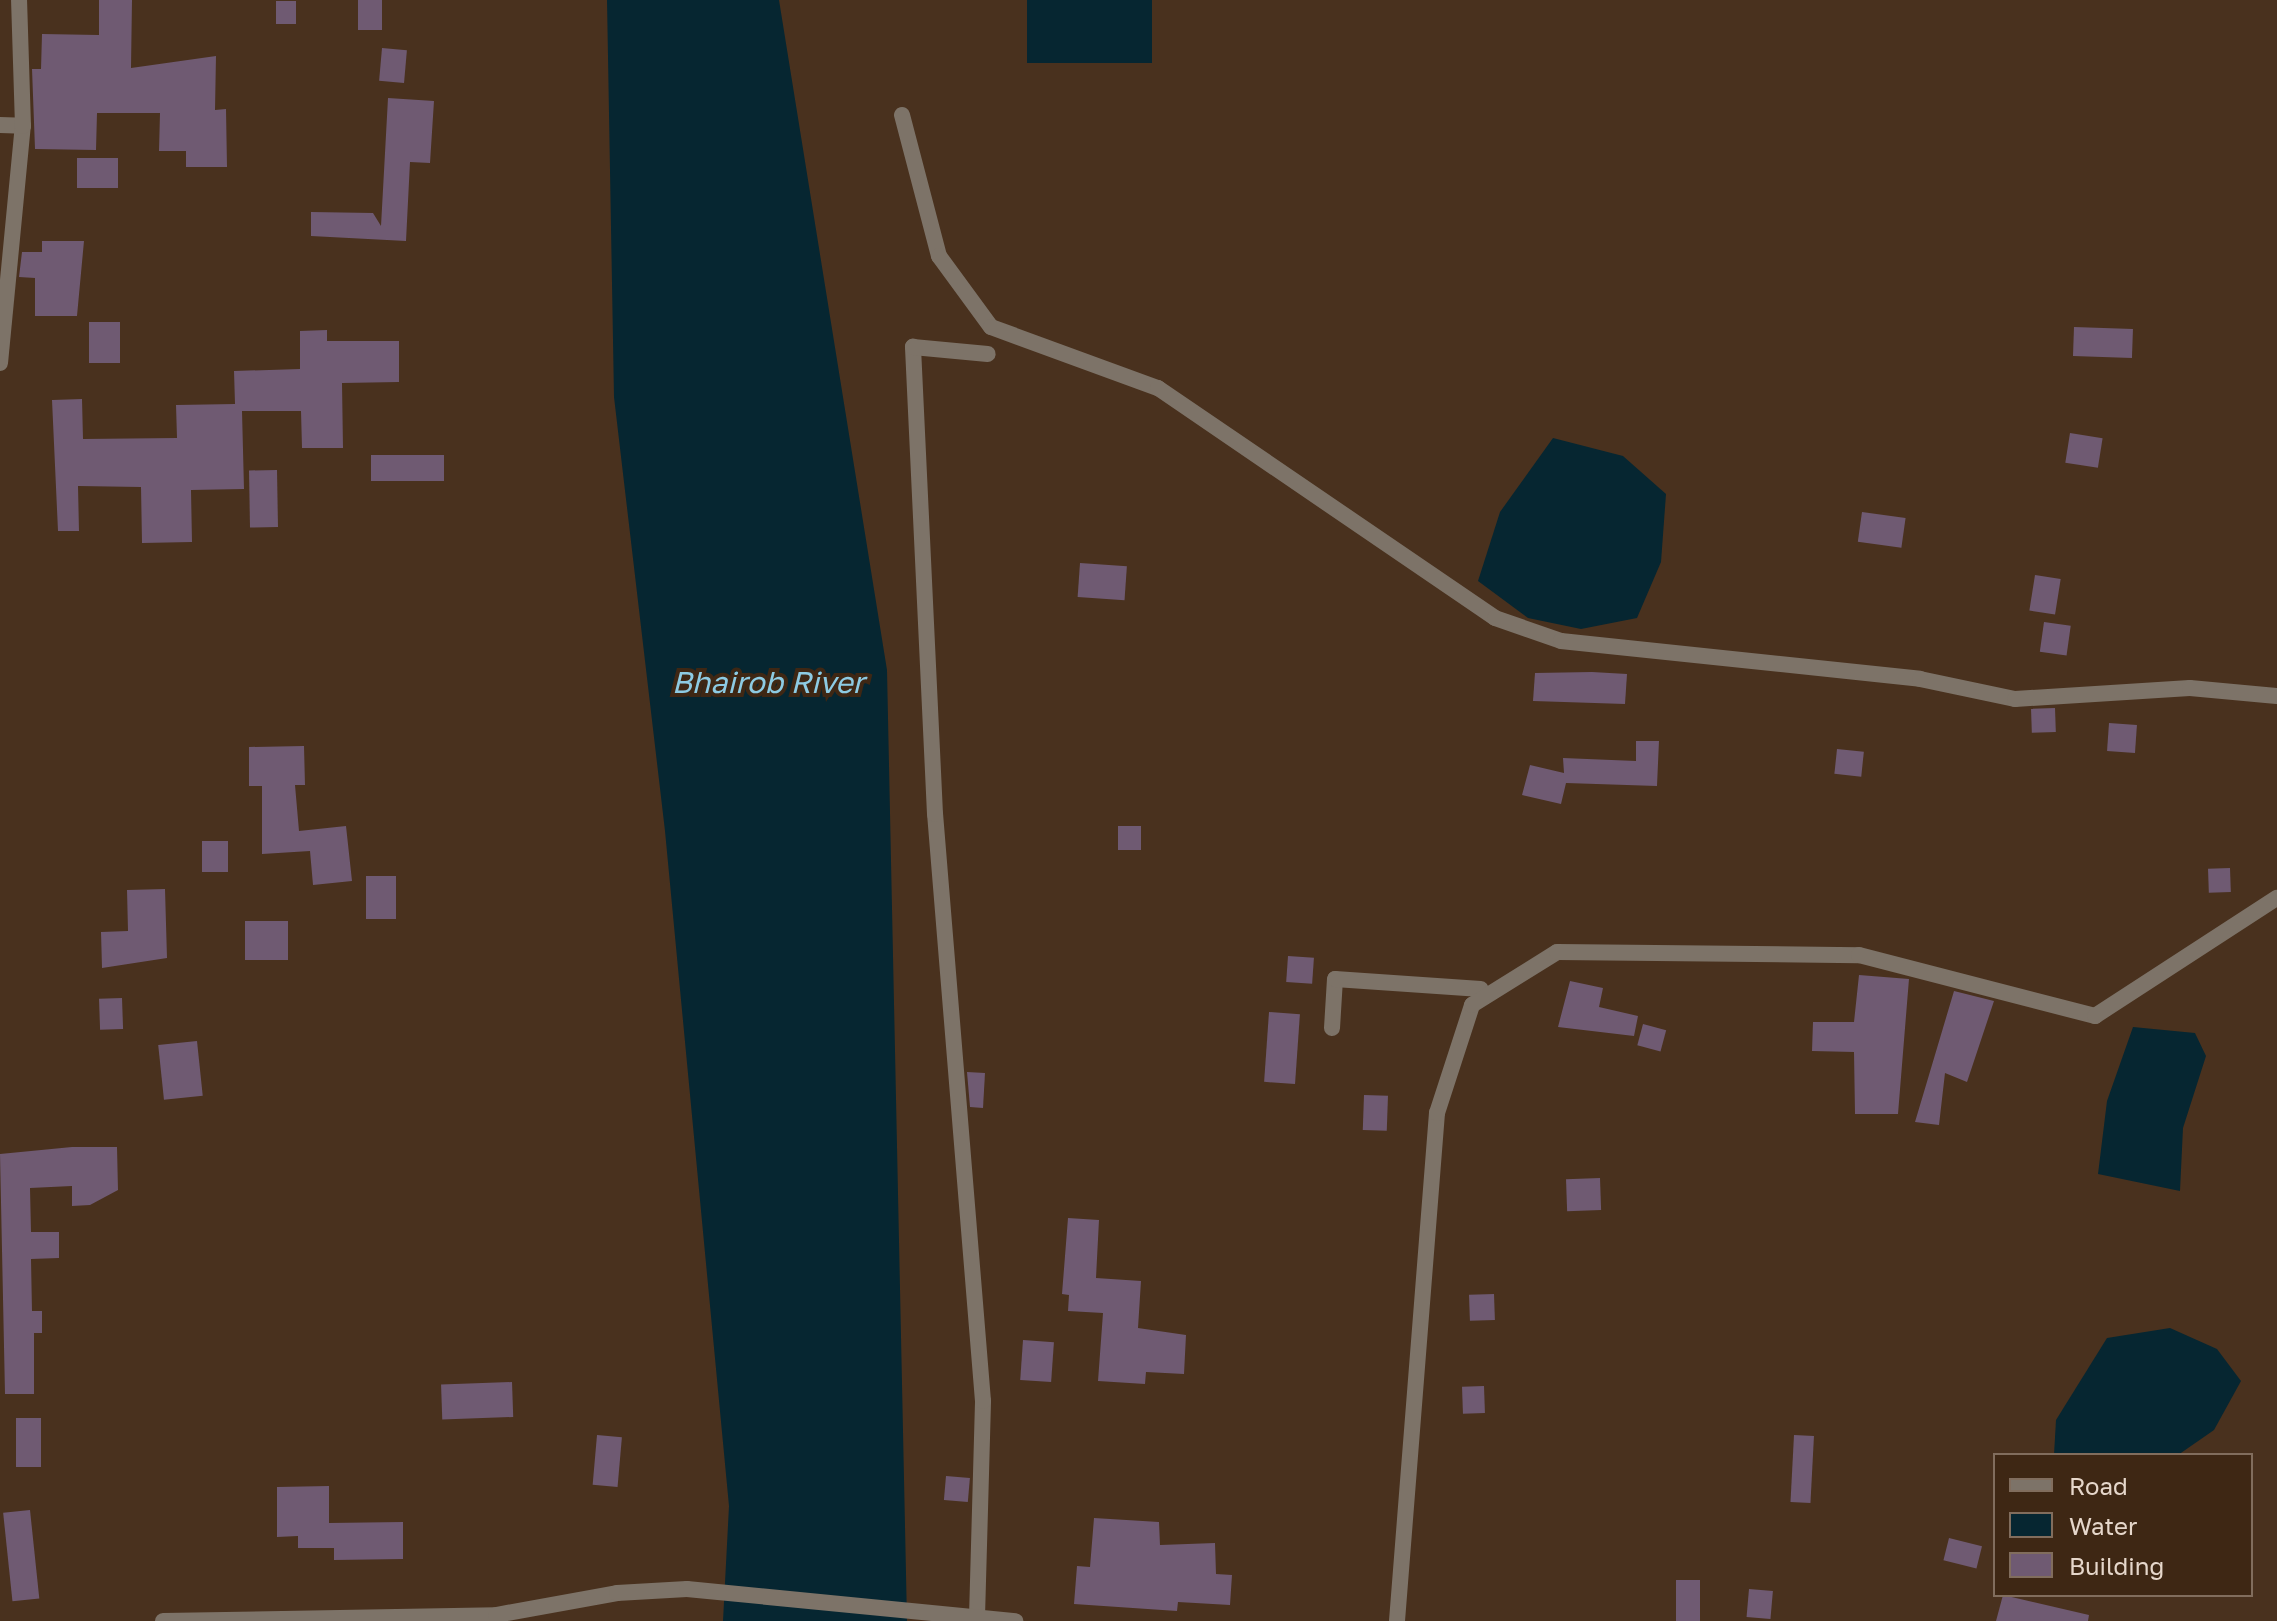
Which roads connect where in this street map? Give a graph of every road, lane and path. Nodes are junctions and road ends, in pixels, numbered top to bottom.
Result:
1 (19, 0) edge
2 (902, 115) dead end
3 (0, 125) edge
4 (23, 126) junction
5 (988, 354) dead end
6 (0, 363) edge
7 (2277, 696) edge
8 (2277, 898) edge
9 (1481, 989) dead end
10 (1332, 1028) dead end
11 (977, 1617) junction
12 (163, 1621) edge
13 (1015, 1621) edge
14 (1397, 1621) edge

1 - 4 street
2 - 7 street
3 - 4 street
4 - 6 street
5 - 11 street
8 - 14 street
9 - 10 street
11 - 12 street
11 - 13 street

